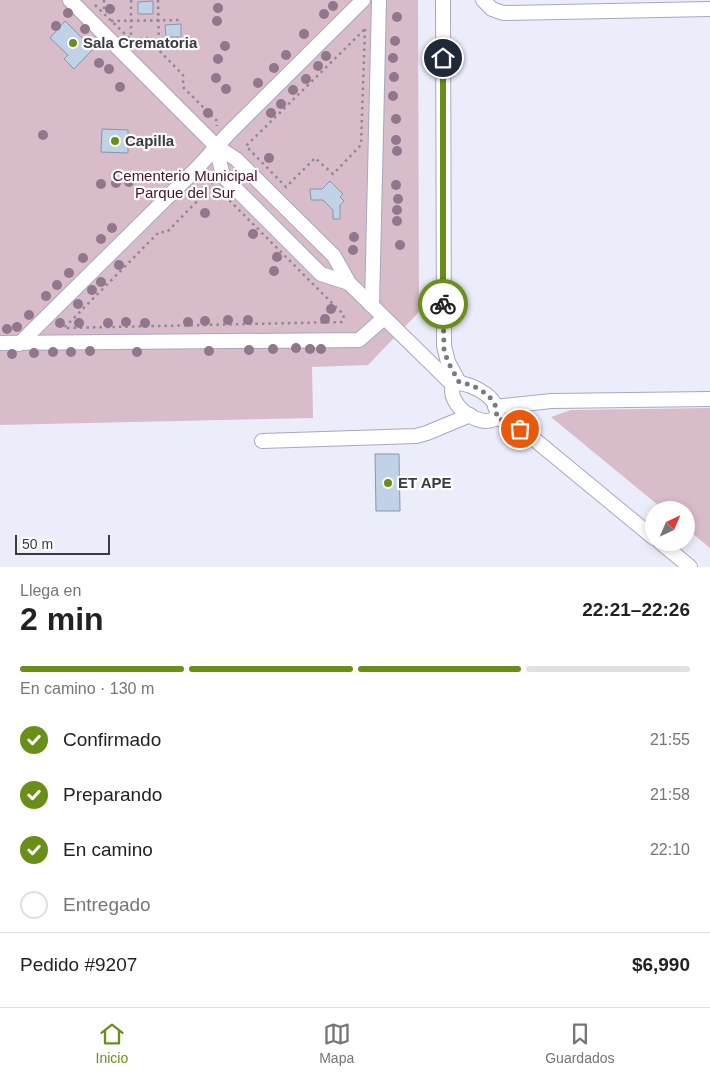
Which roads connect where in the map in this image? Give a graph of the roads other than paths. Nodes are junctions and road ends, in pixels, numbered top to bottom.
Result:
1 (70, 0) edge
2 (363, 0) edge
3 (379, 0) edge
4 (442, 0) edge
5 (485, 3) edge
6 (710, 9) edge
7 (216, 146) junction
8 (349, 284) junction
9 (372, 306) junction
10 (384, 318) junction
11 (0, 343) edge
12 (20, 344) junction
13 (456, 383) junction
14 (710, 399) edge
15 (496, 412) junction
16 (470, 415) junction
17 (262, 441) dead end
18 (645, 531) edge
19 (671, 551) edge
20 (690, 567) edge

1 - 7 street
2 - 7 street
3 - 9 street
4 - 13 street
5 - 6 street
7 - 8 street
7 - 8 street
7 - 12 street
8 - 9 street
9 - 10 street
10 - 12 street
10 - 13 street
11 - 12 street
13 - 15 street
13 - 16 street
14 - 15 street
15 - 16 street
15 - 18 street
16 - 17 street
19 - 20 street

